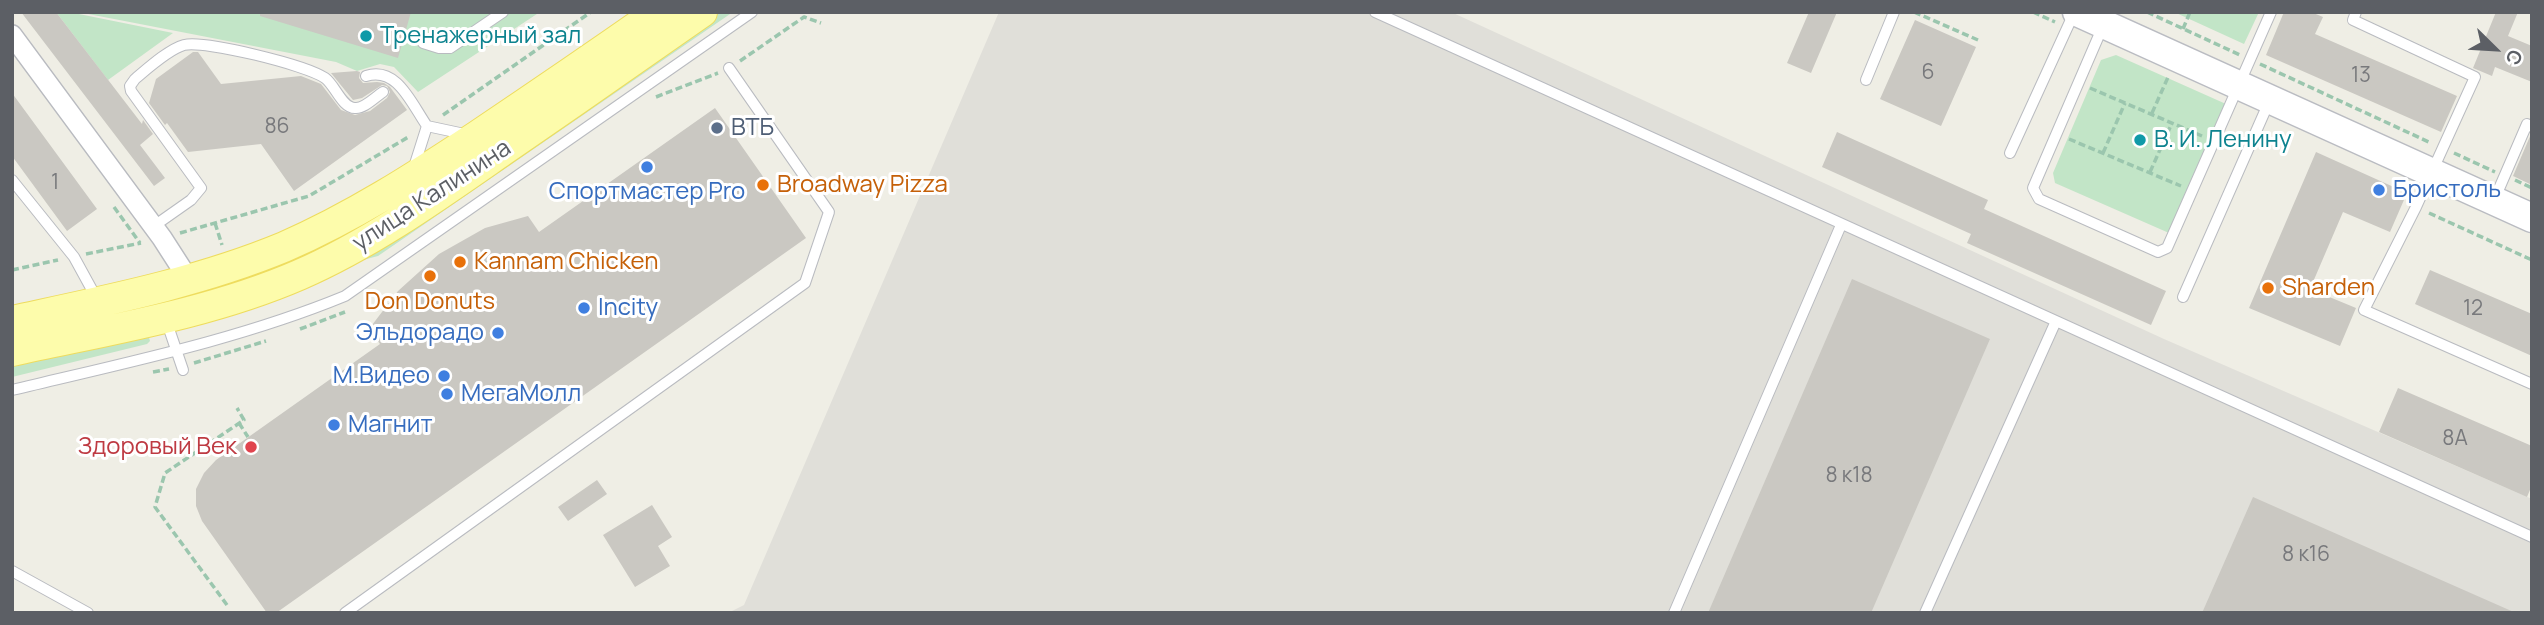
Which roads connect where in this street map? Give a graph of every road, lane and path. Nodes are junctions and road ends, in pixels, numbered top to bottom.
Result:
1 (503, 12) edge
2 (591, 12) edge
3 (658, 12) edge
4 (702, 12) edge
5 (752, 12) edge
6 (1375, 12) edge
7 (1894, 12) edge
8 (1914, 12) edge
9 (2075, 12) edge
10 (2147, 12) edge
11 (2190, 12) edge
12 (2271, 12) edge
13 (2356, 12) edge
14 (2106, 18) edge
15 (821, 23) dead end
16 (2183, 29) junction
17 (12, 35) edge
18 (1978, 40) dead end
19 (424, 43) dead end
20 (761, 47) dead end
21 (2250, 60) junction
22 (729, 68) dead end
23 (2169, 74) dead end
24 (366, 76) dead end
25 (1866, 80) dead end
26 (2079, 83) junction
27 (2239, 86) junction
28 (383, 92) dead end
29 (2270, 99) junction
30 (2125, 103) junction
31 (2151, 114) junction
32 (2172, 123) junction
33 (427, 125) junction
34 (2532, 127) edge
35 (2057, 134) junction
36 (476, 136) junction
37 (2215, 141) junction
38 (2010, 153) dead end
39 (2103, 153) junction
40 (2437, 160) junction
41 (2150, 173) junction
42 (2504, 176) junction
43 (12, 180) edge
44 (409, 181) junction
45 (2532, 188) edge
46 (2193, 191) junction
47 (2493, 201) junction
48 (2416, 207) junction
49 (2532, 218) edge
50 (215, 223) junction
51 (1841, 225) junction
52 (150, 234) junction
53 (174, 234) dead end
54 (222, 245) dead end
55 (78, 256) dead end
56 (69, 258) dead end
57 (2532, 260) edge
58 (12, 270) edge
59 (189, 280) junction
60 (2183, 297) dead end
61 (99, 302) junction
62 (19, 316) edge
63 (165, 317) junction
64 (2056, 321) junction
65 (12, 351) edge
66 (176, 351) junction
67 (183, 370) dead end
68 (2532, 384) edge
69 (12, 390) edge
70 (237, 408) dead end
71 (239, 423) junction
72 (248, 437) dead end
73 (2532, 537) edge
74 (12, 571) edge
75 (226, 604) dead end
76 (88, 613) edge
77 (345, 613) edge
78 (1674, 613) edge
79 (1925, 613) edge

1 - 19 lane
2 - 33 path
3 - 36 main road, улица Калинина
4 - 63 main road, улица Калинина
5 - 66 lane
6 - 51 lane
7 - 25 lane
8 - 18 path
9 - 14 street
9 - 38 lane
10 - 16 path
11 - 16 path
12 - 21 lane
13 - 40 lane
14 - 26 lane
14 - 27 street
15 - 20 path
16 - 21 path
17 - 52 street
21 - 27 lane
21 - 40 path
22 - 77 lane
23 - 31 path
24 - 33 lane
26 - 30 path
26 - 35 lane
27 - 29 street
27 - 37 lane
28 - 52 lane
29 - 40 street
29 - 60 lane
30 - 31 path
30 - 39 path
31 - 32 path
32 - 37 path
32 - 41 path
33 - 36 lane
33 - 44 lane
33 - 50 path
34 - 42 lane
35 - 39 path
35 - 46 lane
36 - 44 main road, улица Калинина
37 - 46 lane
39 - 41 path
40 - 42 path
40 - 47 street
40 - 48 lane
41 - 46 path
42 - 45 path
42 - 47 lane
43 - 61 lane
44 - 59 main road, улица Калинина
47 - 49 street
48 - 57 path
48 - 68 lane
50 - 53 path
50 - 54 path
51 - 64 lane
51 - 78 lane
52 - 55 path
52 - 59 street
56 - 58 path
59 - 61 main road, улица Калинина
61 - 62 main road, улица Калинина
63 - 65 main road, улица Калинина
63 - 66 lane
64 - 73 lane
64 - 79 lane
66 - 67 lane
66 - 69 lane
70 - 71 path
71 - 72 path
71 - 75 path
74 - 76 lane

